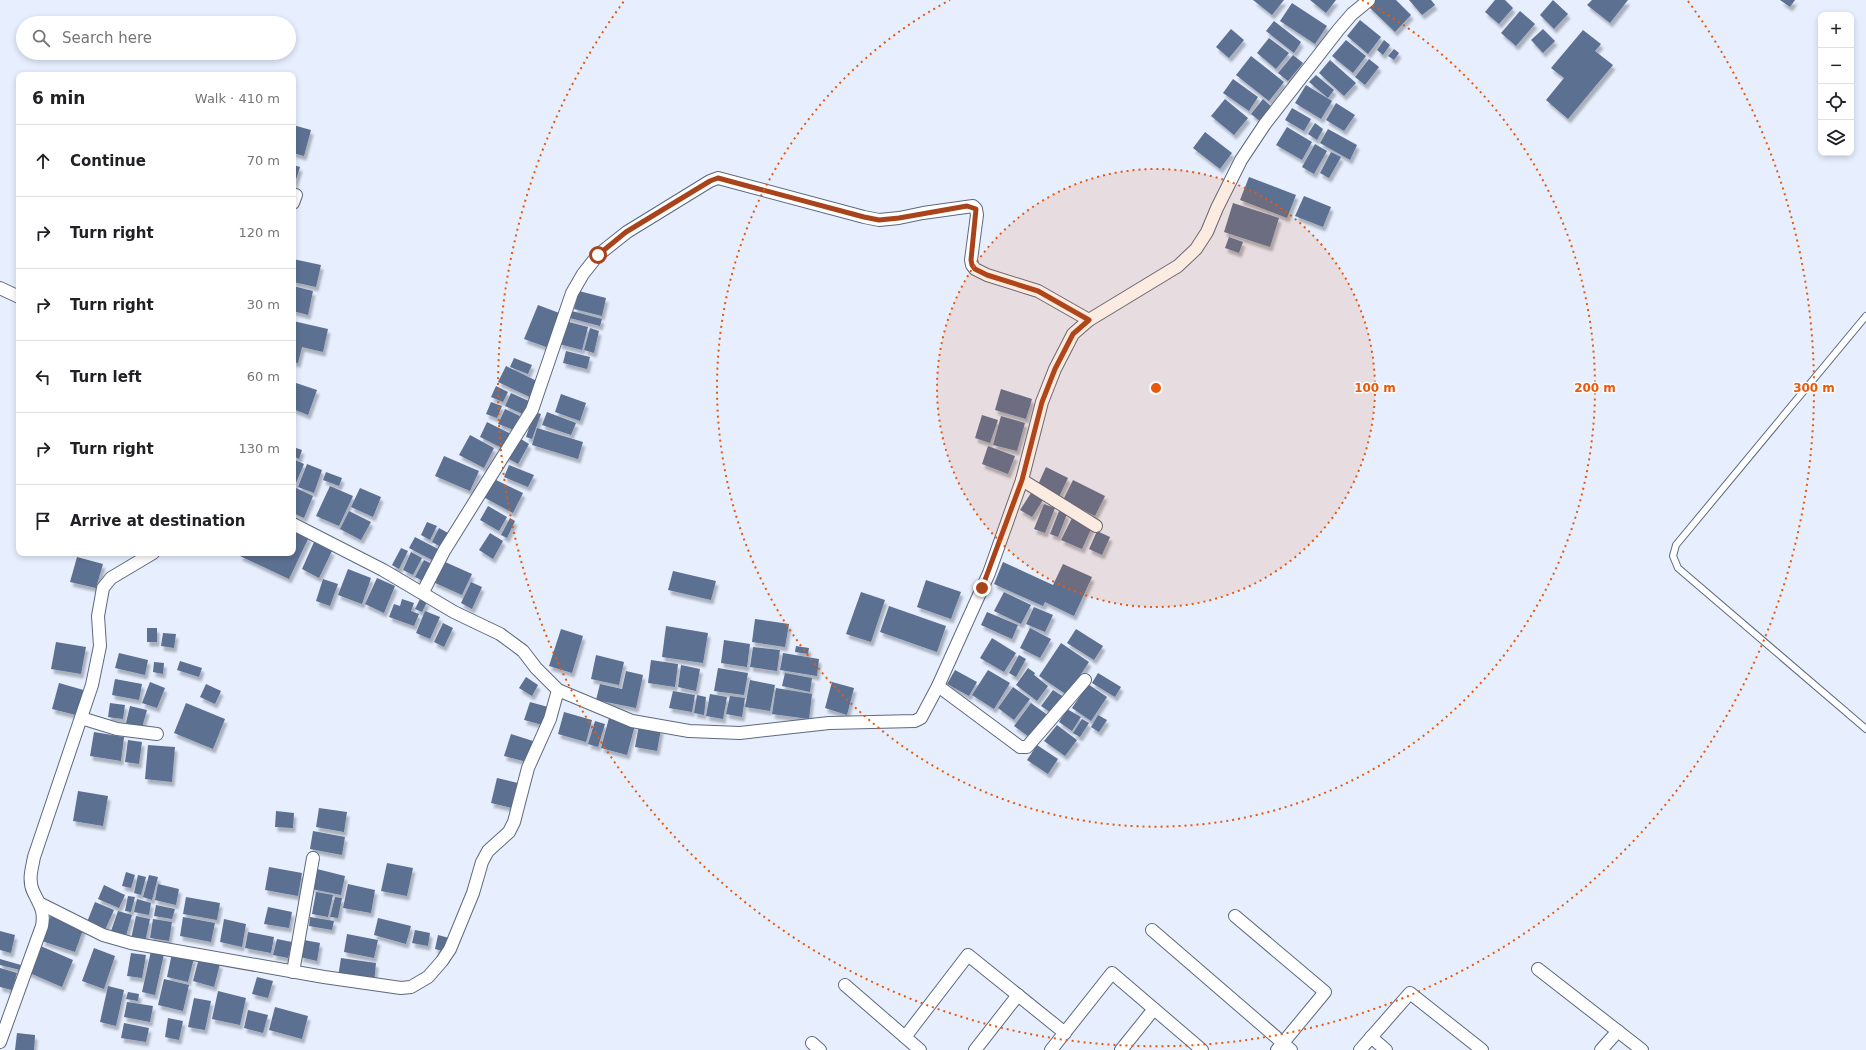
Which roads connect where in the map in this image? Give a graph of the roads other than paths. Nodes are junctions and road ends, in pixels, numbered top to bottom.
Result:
1 (1369, 0) edge
2 (0, 288) edge
3 (16, 296) edge
4 (1866, 316) edge
5 (1089, 320) junction
6 (1022, 480) junction
7 (296, 526) edge
8 (1096, 526) dead end
9 (148, 556) edge
10 (423, 592) junction
11 (1084, 680) dead end
12 (938, 686) junction
13 (558, 690) junction
14 (81, 718) junction
15 (1866, 730) edge
16 (157, 734) dead end
17 (314, 858) dead end
18 (41, 904) junction
19 (1236, 916) dead end
20 (1152, 930) dead end
21 (1538, 969) dead end
22 (293, 972) junction
23 (845, 985) dead end
24 (1018, 995) junction
25 (1154, 1009) junction
26 (1618, 1031) junction
27 (1065, 1033) junction
28 (1370, 1037) junction
29 (905, 1038) junction
30 (0, 1042) edge
31 (1283, 1047) edge
32 (1199, 1049) edge
33 (920, 1050) edge
34 (975, 1050) edge
35 (1050, 1050) edge
36 (1121, 1050) edge
37 (1360, 1050) edge
38 (1386, 1050) edge
39 (1482, 1050) edge
40 (1602, 1050) edge
41 (1642, 1050) edge

1 - 5 street
2 - 3 street
4 - 15 lane
5 - 6 street
5 - 10 street
6 - 8 street
6 - 12 street
7 - 10 street
9 - 14 street
10 - 13 street
11 - 12 street
12 - 13 street
13 - 22 street
14 - 16 street
14 - 18 street
17 - 22 street
18 - 22 street
18 - 30 street
19 - 31 street
20 - 31 street
21 - 26 street
23 - 29 street
24 - 27 street
24 - 29 street
24 - 34 street
25 - 27 street
25 - 32 street
25 - 36 street
26 - 40 street
26 - 41 street
27 - 35 street
28 - 37 street
28 - 38 street
28 - 39 street
29 - 33 street

